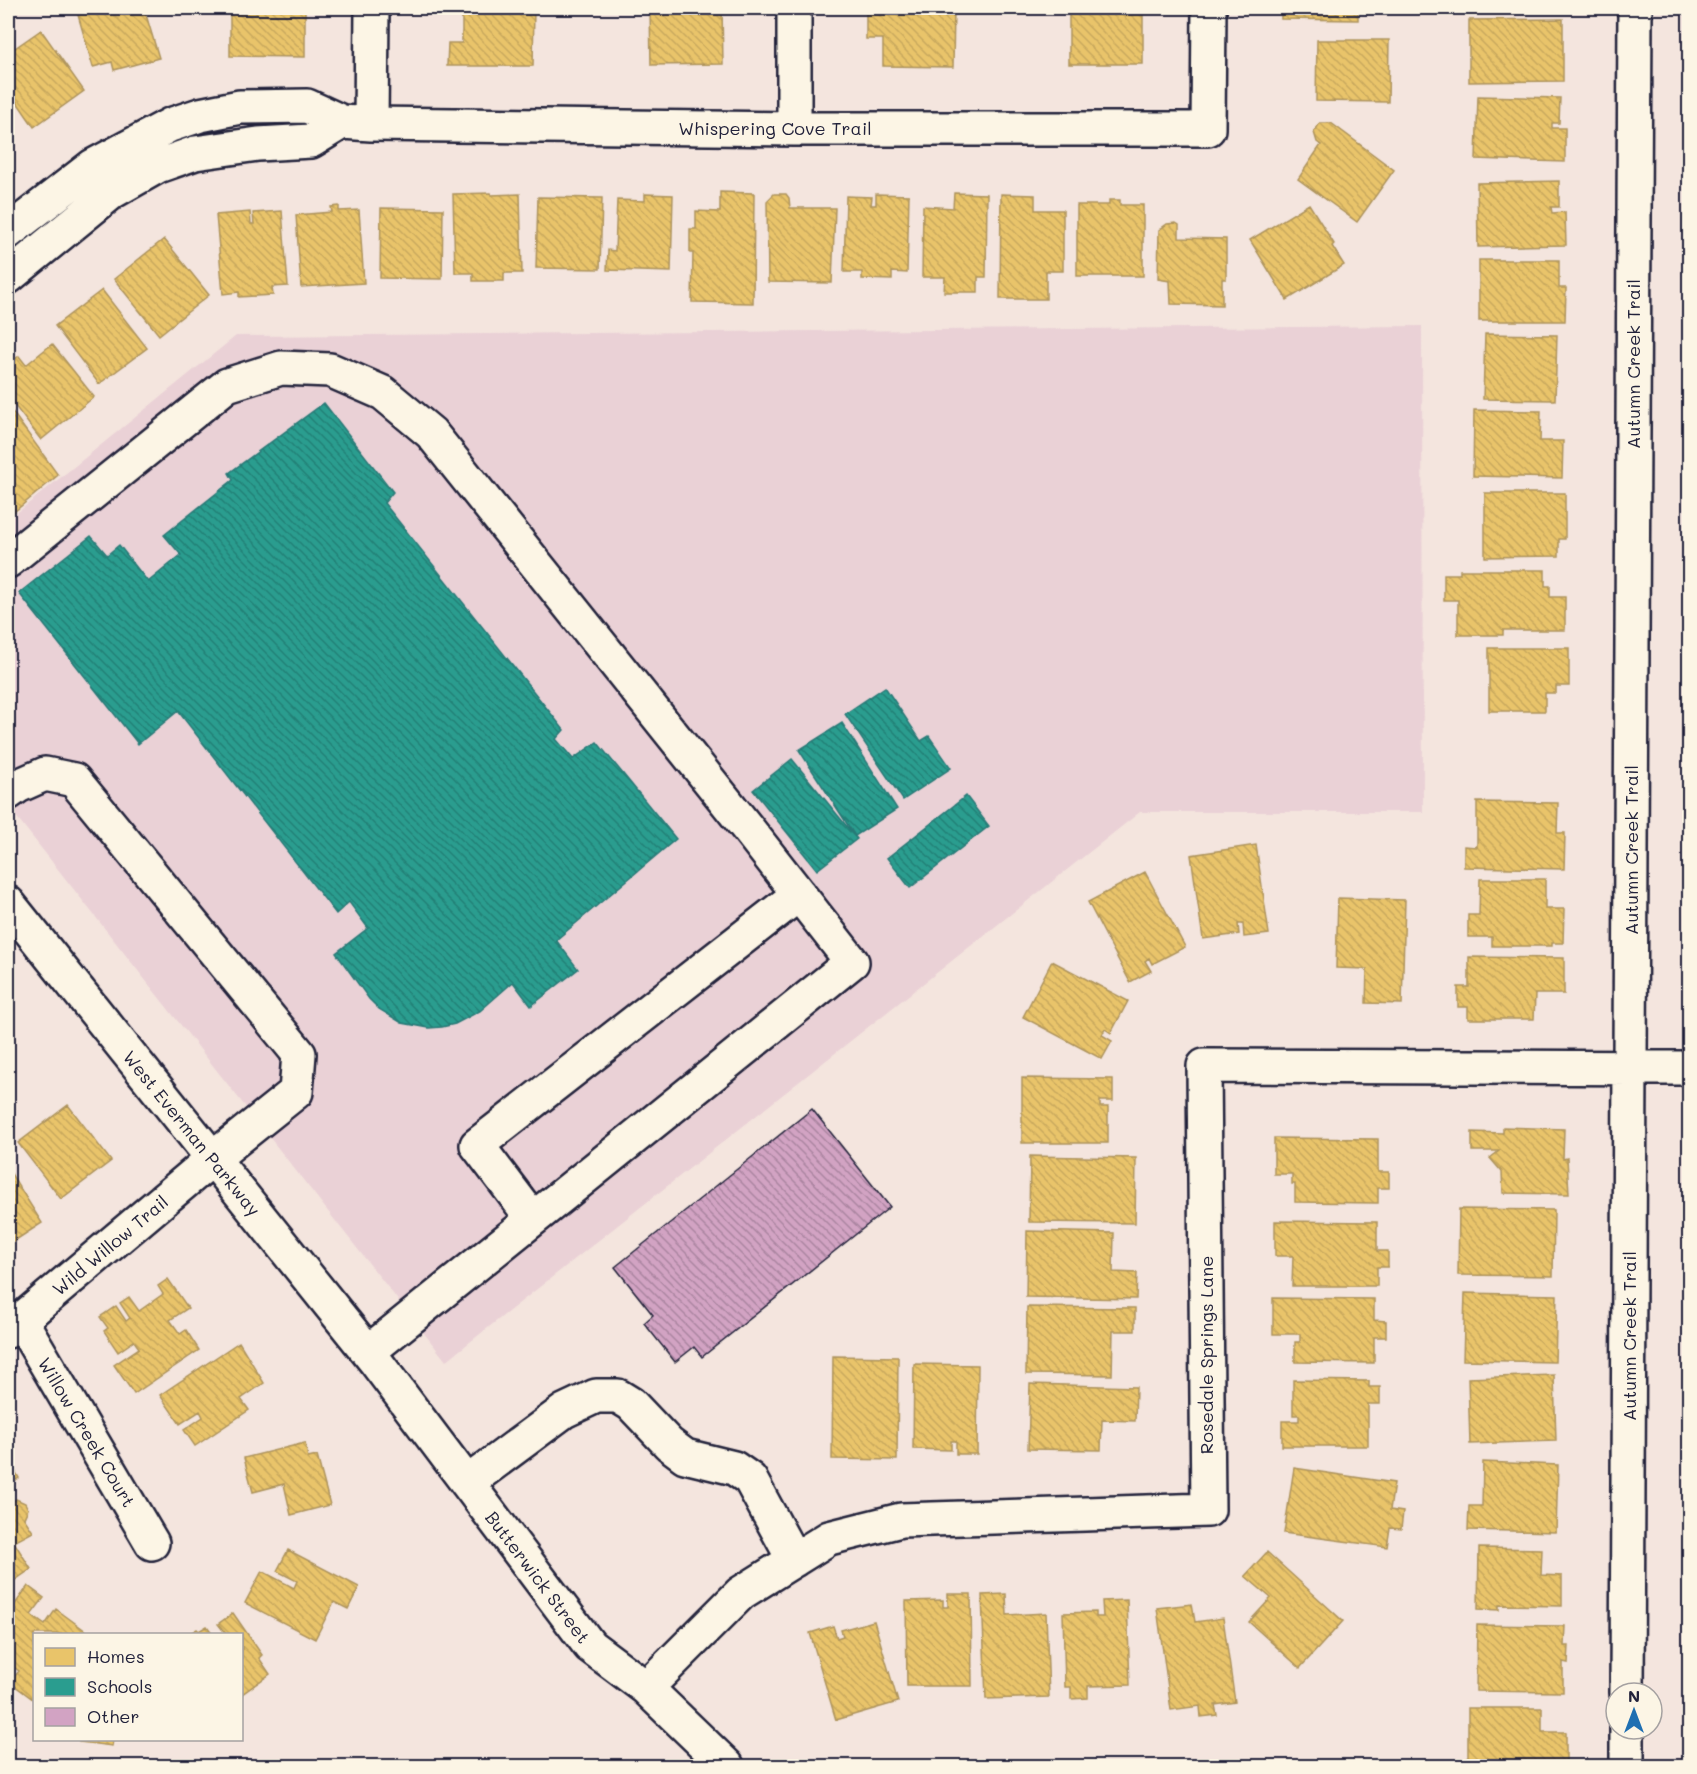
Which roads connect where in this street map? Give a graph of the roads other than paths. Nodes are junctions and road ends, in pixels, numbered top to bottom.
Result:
1 (372, 8) edge
2 (794, 8) edge
3 (1209, 8) edge
4 (1635, 8) edge
5 (357, 123) junction
6 (794, 129) junction
7 (46, 202) junction
8 (67, 228) junction
9 (8, 232) edge
10 (8, 277) edge
11 (8, 561) edge
12 (8, 793) edge
13 (799, 894) junction
14 (8, 903) edge
15 (1630, 1068) junction
16 (1689, 1068) edge
17 (213, 1159) junction
18 (533, 1219) junction
19 (14, 1326) edge
20 (372, 1357) junction
21 (467, 1483) junction
22 (152, 1543) dead end
23 (794, 1560) junction
24 (1627, 1681) edge
25 (646, 1688) junction
26 (1627, 1741) edge
27 (727, 1767) edge
28 (1627, 1767) edge

1 - 5 street
2 - 6 street
3 - 6 street, Whispering Cove Trail
4 - 15 street, Autumn Creek Trail
5 - 6 street, Whispering Cove Trail
5 - 7 street, Whispering Cove Trail
5 - 8 street
7 - 8 street
7 - 9 street, Whispering Cove Trail
8 - 10 street
11 - 13 street
12 - 17 street, Wild Willow Trail
13 - 18 street
13 - 18 street
14 - 17 street, West Everman Parkway
15 - 16 street, Rosedale Springs Lane
15 - 23 street, Rosedale Springs Lane
15 - 24 street, Autumn Creek Trail
17 - 19 street, Wild Willow Trail
17 - 20 street, West Everman Parkway
18 - 20 street
19 - 22 street, Willow Creek Court
20 - 21 street, Butterwick Street
21 - 23 street
21 - 25 street, Butterwick Street
23 - 25 street, Rosedale Springs Lane
25 - 27 street, Butterwick Street
26 - 28 street

